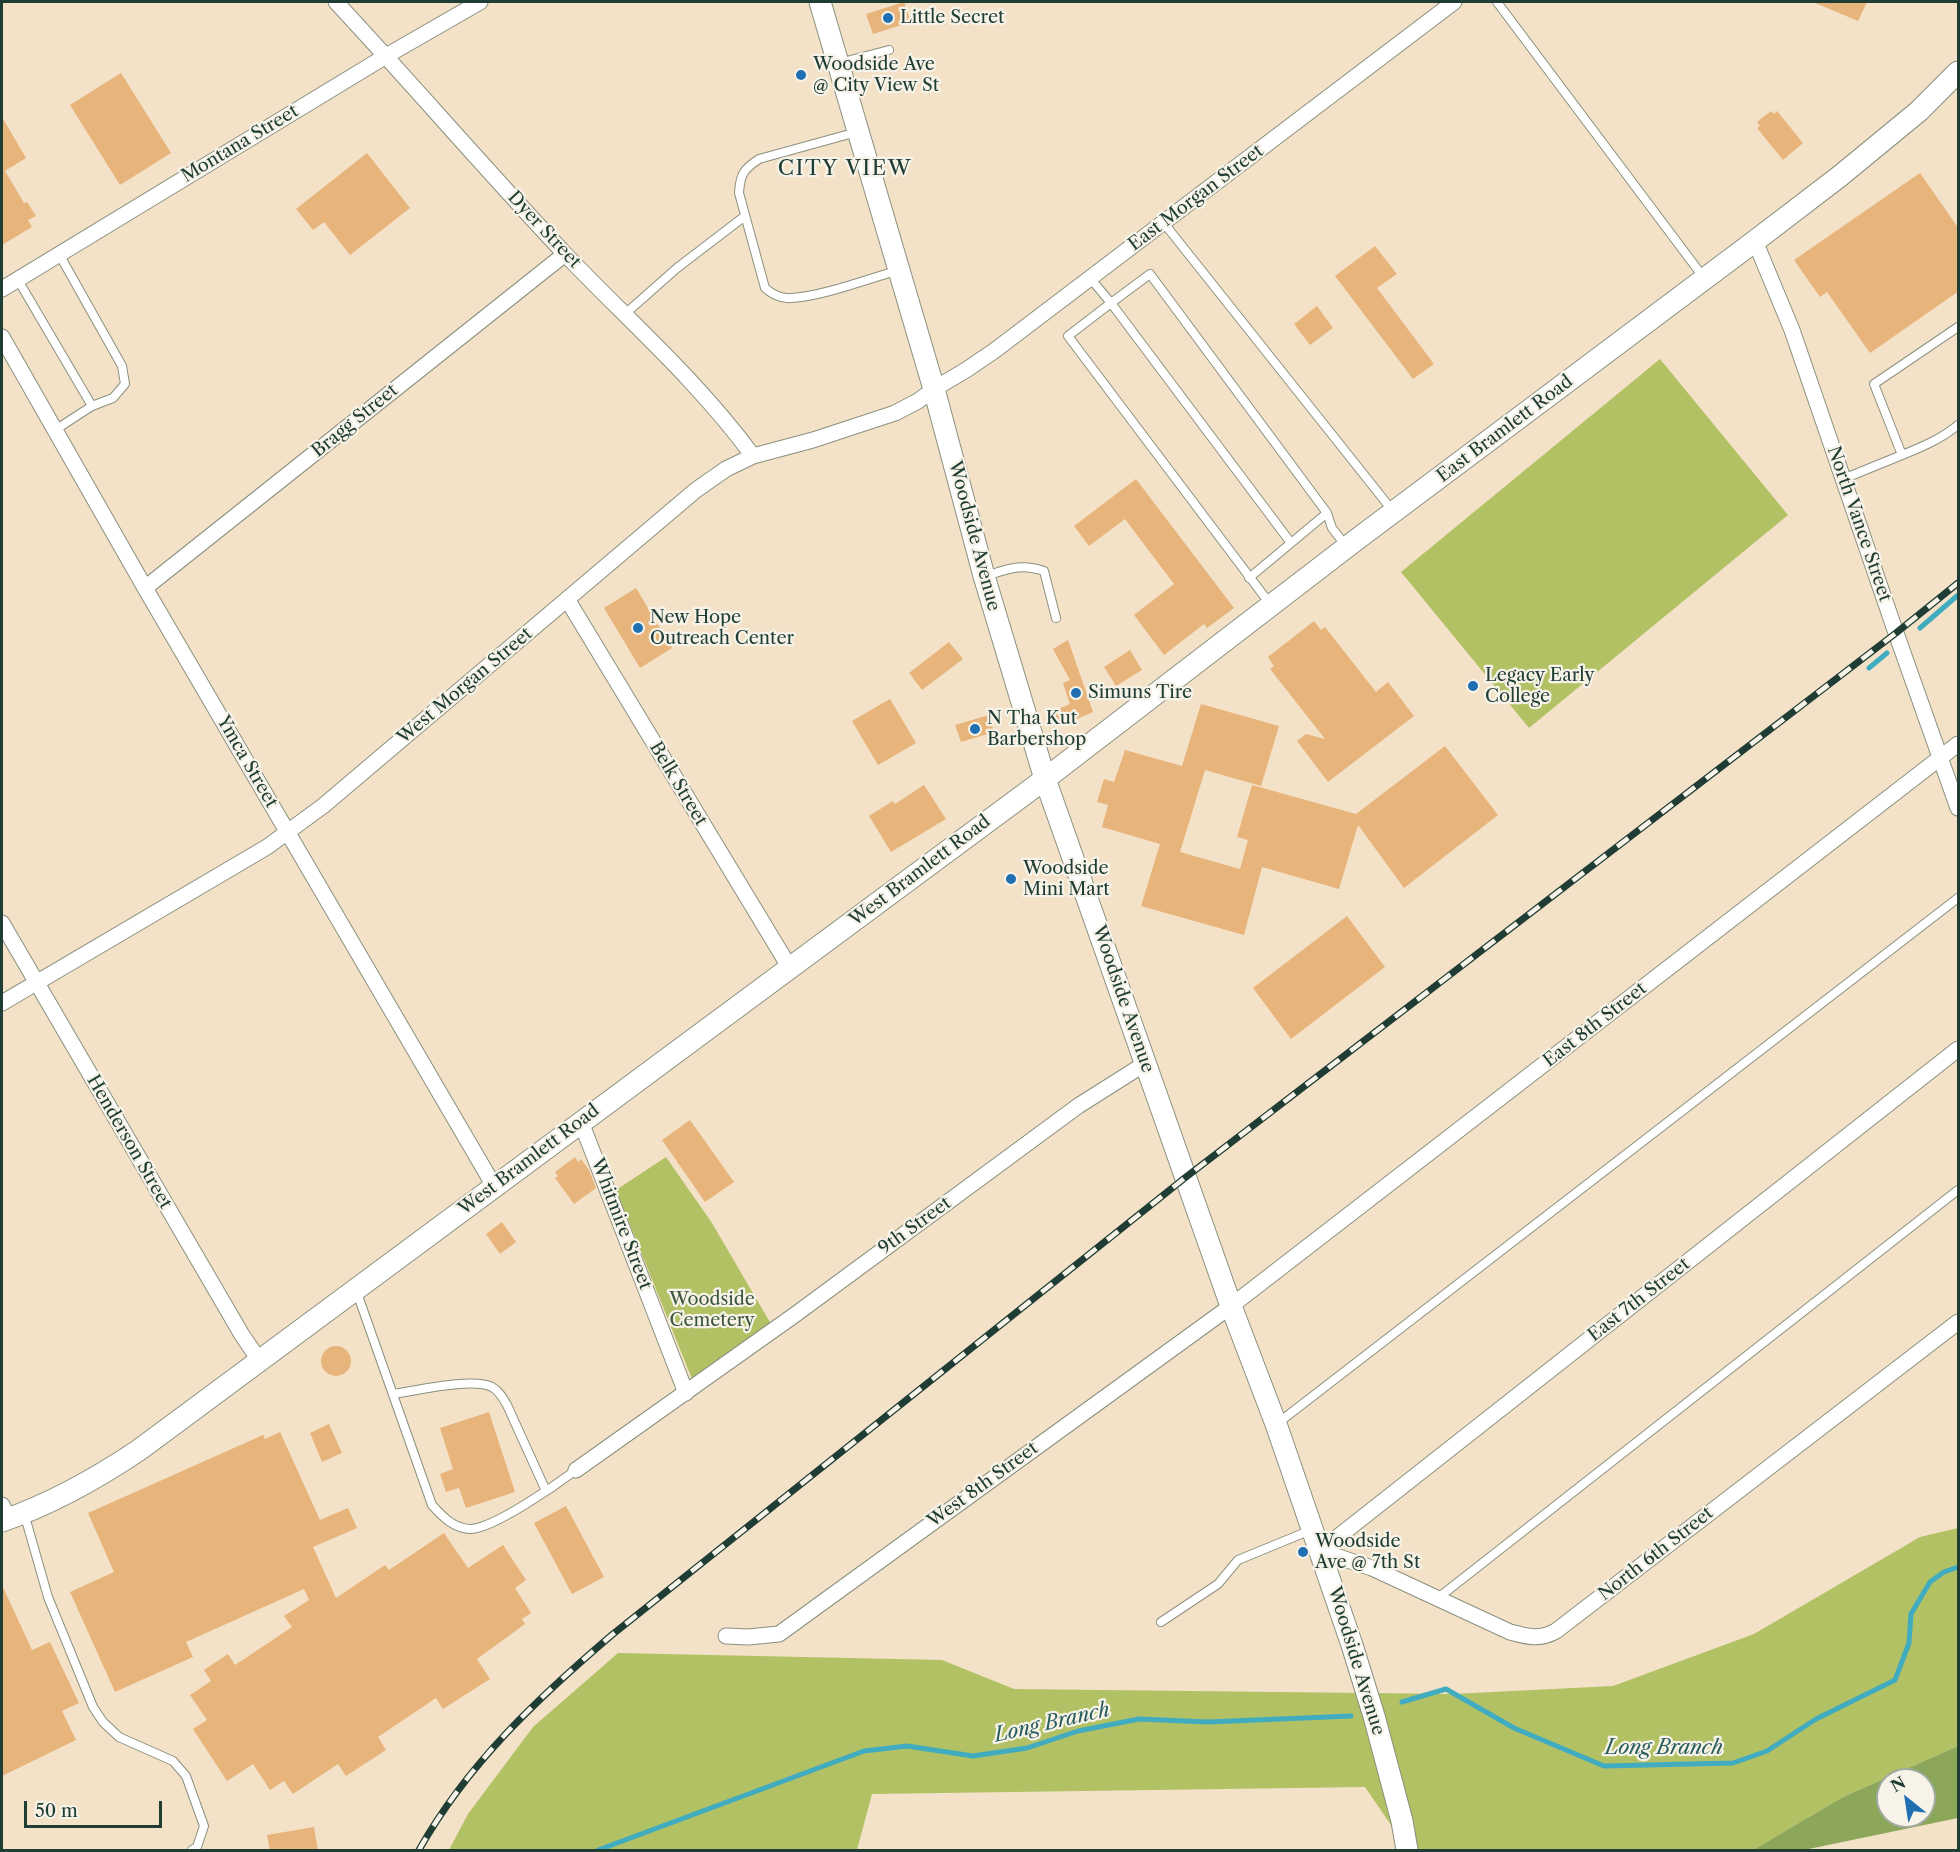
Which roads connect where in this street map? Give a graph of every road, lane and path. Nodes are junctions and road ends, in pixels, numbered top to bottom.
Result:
1 (336, 2) edge
2 (480, 2) edge
3 (1454, 2) edge
4 (1497, 2) edge
5 (824, 3) edge
6 (889, 50) dead end
7 (386, 56) junction
8 (838, 63) junction
9 (1959, 72) edge
10 (858, 131) junction
11 (745, 216) junction
12 (1163, 222) junction
13 (1755, 241) junction
14 (60, 254) junction
15 (565, 254) junction
16 (899, 270) junction
17 (1090, 278) junction
18 (1705, 279) junction
19 (18, 280) junction
20 (2, 289) edge
21 (1111, 303) junction
22 (625, 314) junction
23 (1959, 327) edge
24 (2, 337) edge
25 (934, 389) junction
26 (92, 406) junction
27 (1959, 425) edge
28 (55, 430) junction
29 (1902, 455) junction
30 (753, 456) junction
31 (1843, 478) junction
32 (1394, 512) junction
33 (1327, 513) junction
34 (1291, 543) junction
35 (1347, 547) junction
36 (984, 576) junction
37 (1249, 578) junction
38 (145, 588) junction
39 (567, 599) junction
40 (1271, 605) junction
41 (1056, 618) dead end
42 (1959, 744) edge
43 (1940, 758) junction
44 (1045, 779) junction
45 (1959, 808) edge
46 (288, 832) junction
47 (1959, 898) edge
48 (2, 923) edge
49 (790, 968) junction
50 (36, 983) junction
51 (2, 1003) edge
52 (1959, 1049) edge
53 (1146, 1064) junction
54 (581, 1122) junction
55 (494, 1186) junction
56 (1959, 1190) edge
57 (355, 1289) junction
58 (1231, 1306) junction
59 (1959, 1322) edge
60 (259, 1360) junction
61 (686, 1393) junction
62 (393, 1394) junction
63 (1276, 1424) junction
64 (576, 1470) joint
65 (546, 1491) junction
66 (9, 1514) edge
67 (1313, 1530) junction
68 (1320, 1551) junction
69 (1437, 1599) junction
70 (1161, 1622) dead end
71 (726, 1636) dead end
72 (192, 1851) edge
73 (1407, 1851) edge

1 - 7 street, Dyer Street
2 - 7 street, Montana Street
3 - 12 street, East Morgan Street
4 - 18 lane
5 - 8 street, Woodside Avenue
6 - 8 lane
7 - 14 street, Montana Street
7 - 15 street, Dyer Street
8 - 10 street, Woodside Avenue
9 - 13 street, East Bramlett Road
10 - 11 lane
10 - 16 street, Woodside Avenue
11 - 16 lane
11 - 22 lane
12 - 17 street, East Morgan Street
12 - 32 lane
13 - 18 street, East Bramlett Road
13 - 31 street, North Vance Street
14 - 19 street, Montana Street
14 - 26 lane
15 - 22 street, Dyer Street
15 - 38 street, Bragg Street
16 - 25 street, Woodside Avenue
17 - 21 lane
17 - 25 street, East Morgan Street
18 - 32 street, East Bramlett Road
19 - 20 street, Montana Street
19 - 26 lane
21 - 33 lane
21 - 34 lane
21 - 37 lane
22 - 30 street, Dyer Street
23 - 29 lane
24 - 28 street, Ymca Street
25 - 30 street, West Morgan Street
25 - 36 street, Woodside Avenue
26 - 28 lane
27 - 29 lane
28 - 38 street, Ymca Street
29 - 31 lane
30 - 39 street, West Morgan Street
31 - 43 street, North Vance Street
32 - 35 street, East Bramlett Road
33 - 34 lane
33 - 35 lane
34 - 37 lane
35 - 40 street, East Bramlett Road
36 - 41 lane
36 - 44 street, Woodside Avenue
37 - 40 lane
38 - 46 street, Ymca Street
39 - 46 street, West Morgan Street
39 - 49 street, Belk Street
40 - 44 street, East Bramlett Road
42 - 43 street, East 8th Street
43 - 45 street, North Vance Street
43 - 58 street, East 8th Street
44 - 49 street, West Bramlett Road
44 - 53 street, Woodside Avenue
46 - 50 street, West Morgan Street
46 - 55 street, Ymca Street
47 - 63 lane
48 - 50 street, Henderson Street
49 - 54 street, West Bramlett Road
50 - 51 street, West Morgan Street
50 - 60 street, Henderson Street
52 - 68 street, East 7th Street
53 - 58 street, Woodside Avenue
53 - 61 street, 9th Street
54 - 55 street, West Bramlett Road
54 - 61 street, Whitmire Street
55 - 57 street, West Bramlett Road
56 - 69 lane
57 - 60 street, West Bramlett Road
57 - 62 lane
58 - 63 street, Woodside Avenue
58 - 71 street, West 8th Street
59 - 69 street, North 6th Street
60 - 66 street, West Bramlett Road
61 - 64 street, 9th Street
62 - 65 lane
62 - 65 lane
63 - 67 street, Woodside Avenue
64 - 65 lane
66 - 72 lane
67 - 68 street, Woodside Avenue
67 - 70 lane
68 - 69 street, North 6th Street
68 - 73 street, Woodside Avenue

